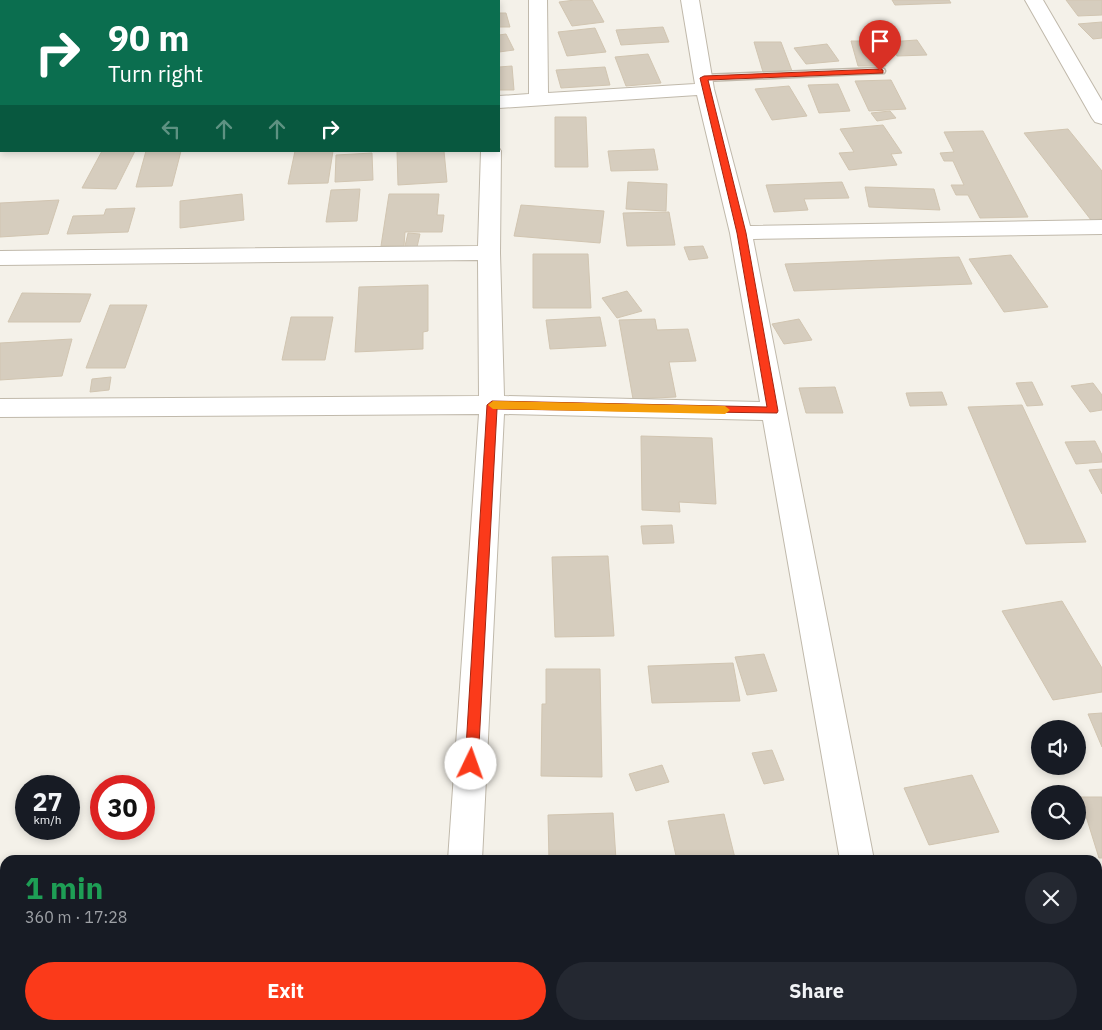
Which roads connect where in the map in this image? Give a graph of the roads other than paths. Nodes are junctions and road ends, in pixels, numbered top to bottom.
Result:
1 (538, 0) edge
2 (690, 0) edge
3 (1034, 0) edge
4 (880, 71) dead end
5 (704, 83) junction
6 (539, 100) junction
7 (500, 102) edge
8 (1102, 118) edge
9 (490, 152) edge
10 (1102, 227) edge
11 (741, 233) junction
12 (489, 253) junction
13 (0, 258) edge
14 (492, 405) junction
15 (0, 408) edge
16 (773, 411) junction
17 (465, 855) edge
18 (856, 855) edge

1 - 6 street
2 - 5 street
3 - 8 street
4 - 5 lane
5 - 6 street
5 - 11 street
6 - 7 street
9 - 12 street
10 - 11 street
11 - 16 street
12 - 13 street
12 - 14 street
14 - 15 street
14 - 16 street
14 - 17 street
16 - 18 street

